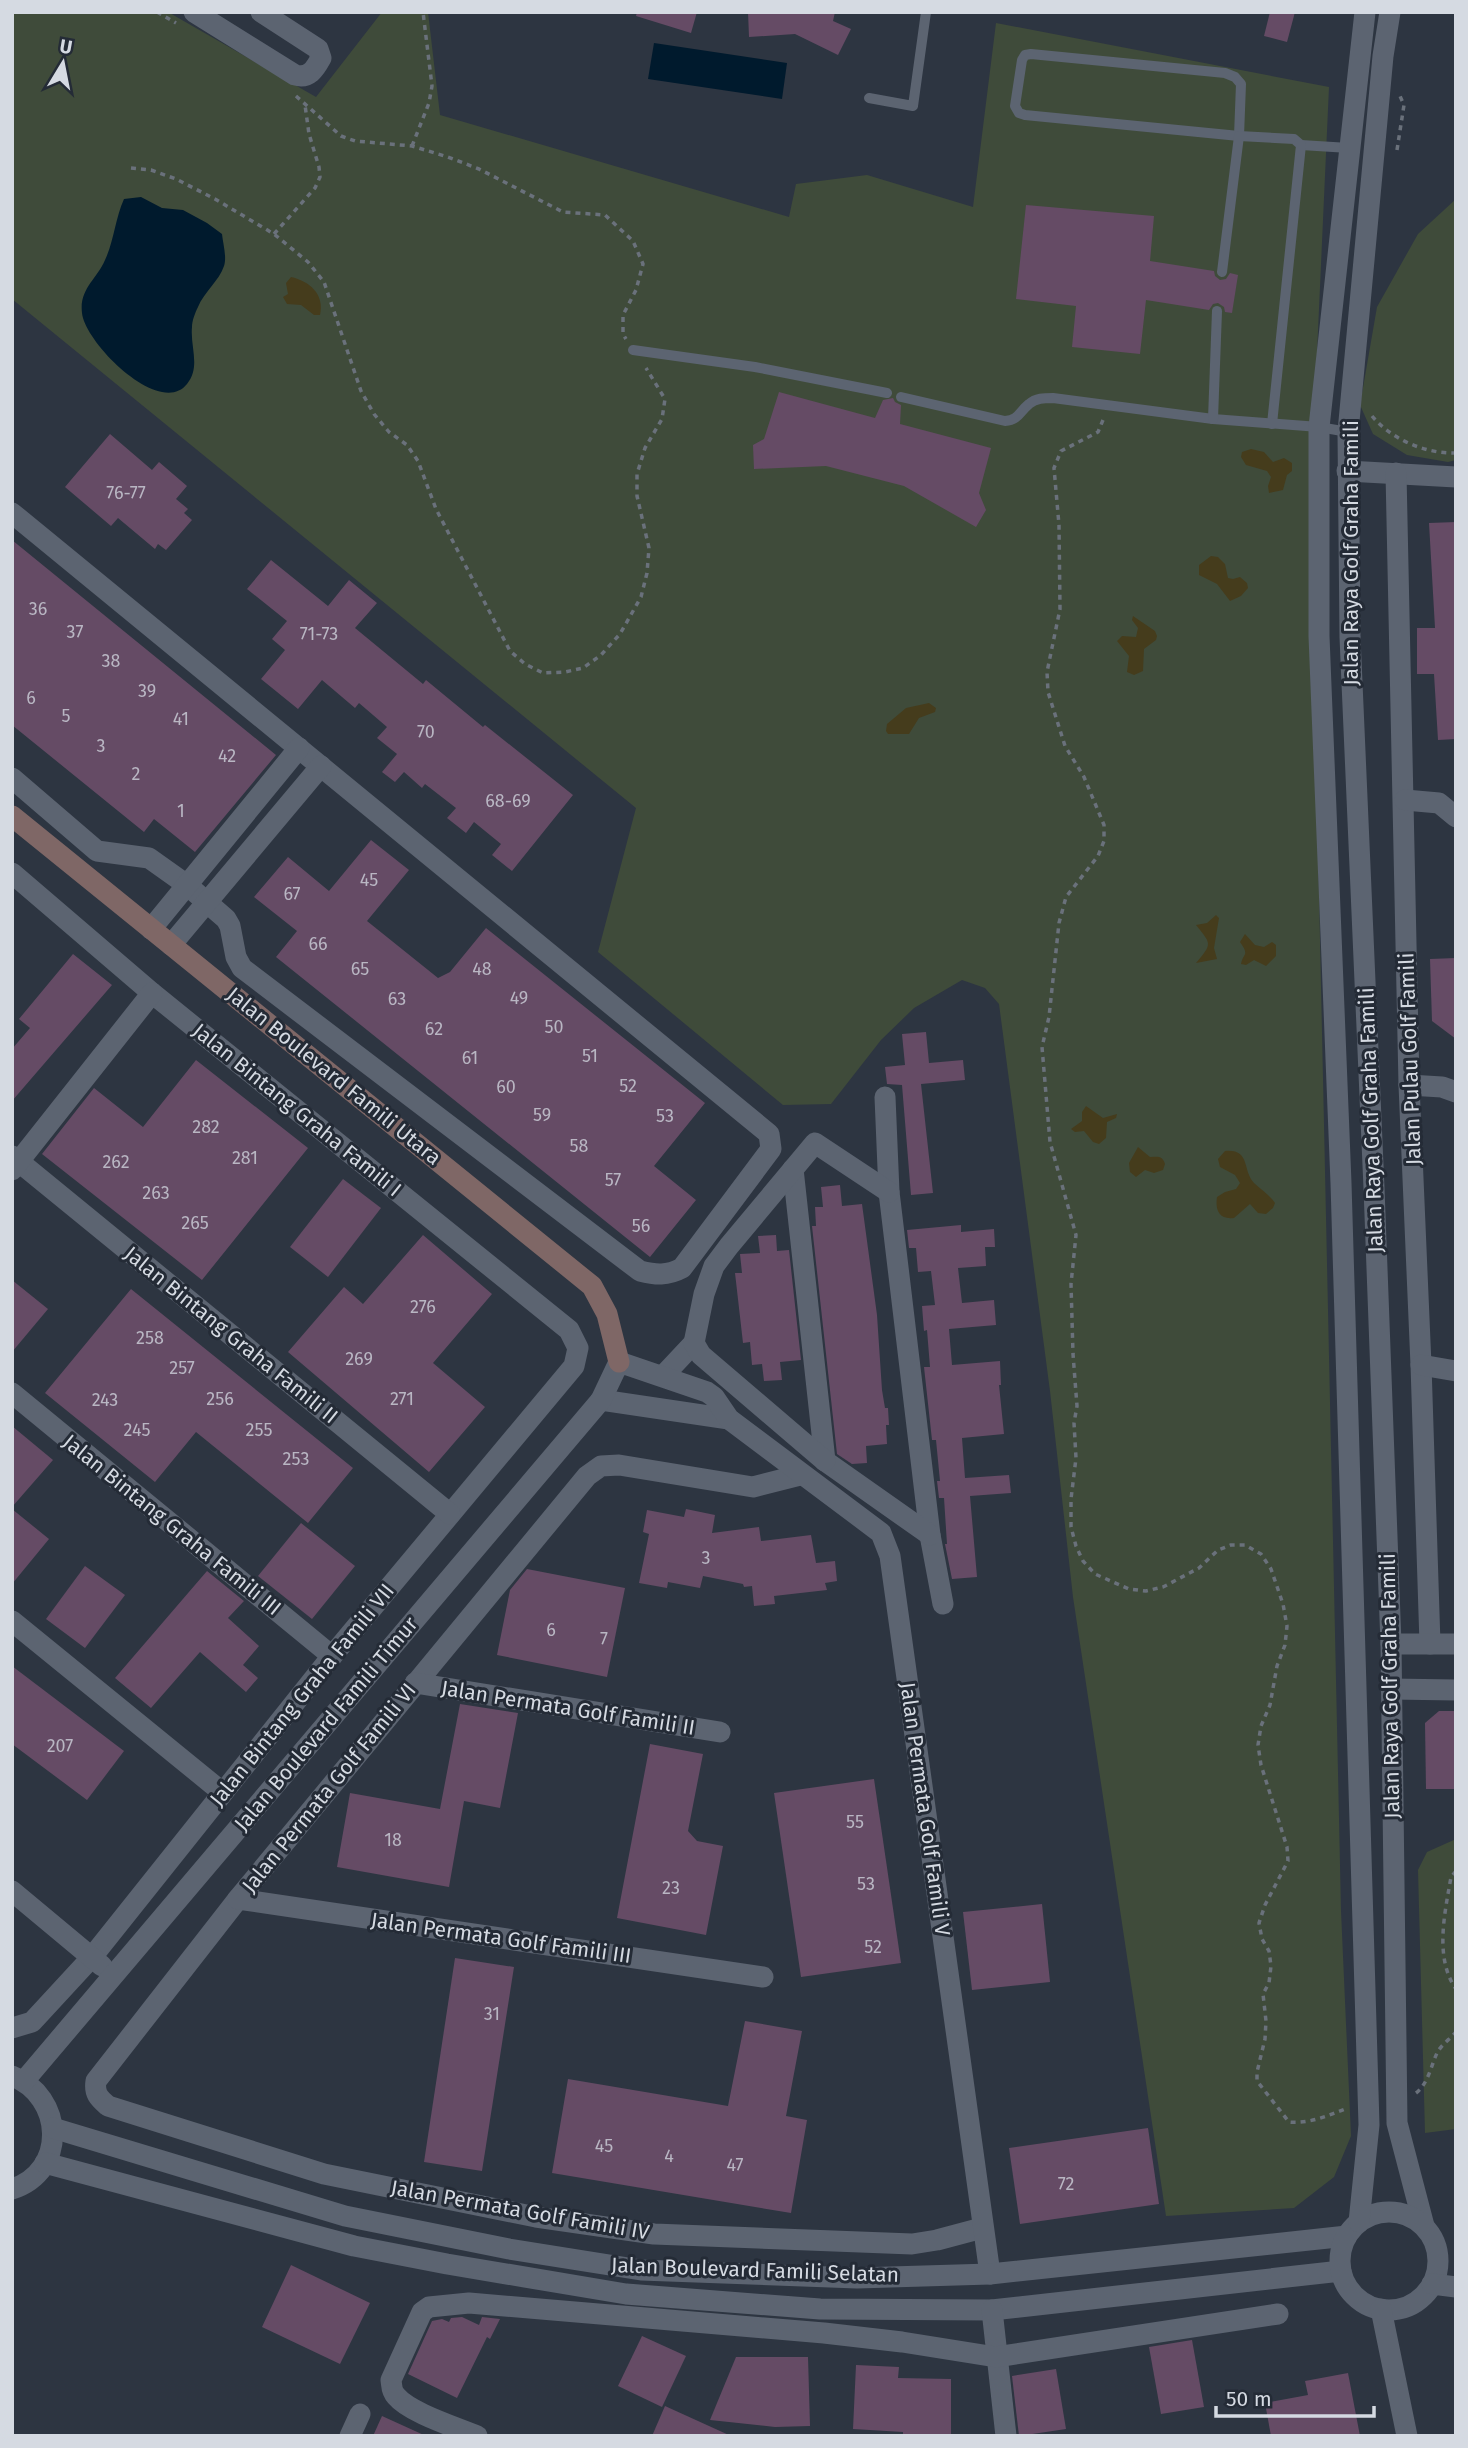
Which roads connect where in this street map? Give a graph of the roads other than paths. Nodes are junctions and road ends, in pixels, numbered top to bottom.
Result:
1 (261, 12) edge
2 (926, 12) edge
3 (1365, 12) edge
4 (1391, 12) edge
5 (187, 19) edge
6 (869, 98) dead end
7 (1240, 136) junction
8 (1350, 138) junction
9 (1375, 141) junction
10 (1301, 145) junction
11 (1222, 272) dead end
12 (1217, 311) dead end
13 (634, 349) road end
14 (887, 393) dead end
15 (901, 397) dead end
16 (1213, 419) junction
17 (1272, 425) junction
18 (1319, 427) junction
19 (1348, 432) junction
20 (1347, 471) junction
21 (1396, 473) junction
22 (1456, 477) edge
23 (12, 513) edge
24 (1319, 636) junction
25 (1350, 637) junction
26 (299, 748) junction
27 (321, 766) junction
28 (12, 778) edge
29 (1405, 800) junction
30 (12, 816) edge
31 (1456, 817) edge
32 (12, 873) edge
33 (187, 885) junction
34 (207, 902) junction
35 (151, 929) junction
36 (172, 945) junction
37 (152, 993) junction
38 (1409, 1085) junction
39 (1456, 1092) edge
40 (886, 1097) dead end
41 (14, 1162) edge
42 (793, 1169) junction
43 (889, 1192) junction
44 (694, 1343) junction
45 (578, 1348) joint
46 (619, 1362) junction
47 (1421, 1365) junction
48 (1456, 1371) edge
49 (663, 1377) junction
50 (12, 1393) edge
51 (601, 1400) junction
52 (729, 1419) junction
53 (825, 1461) junction
54 (800, 1475) junction
55 (450, 1514) junction
56 (930, 1535) junction
57 (943, 1604) dead end
58 (12, 1620) edge
59 (1391, 1644) junction
60 (1430, 1644) junction
61 (1456, 1644) edge
62 (332, 1656) junction
63 (415, 1683) junction
64 (1391, 1689) junction
65 (1456, 1689) edge
66 (720, 1732) dead end
67 (222, 1792) junction
68 (12, 1891) edge
69 (238, 1899) junction
70 (92, 1957) junction
71 (114, 1975) junction
72 (763, 1977) dead end
73 (12, 2028) edge
74 (18, 2078) edge
75 (108, 2106) joint
76 (53, 2128) junction
77 (45, 2163) junction
78 (12, 2189) edge
79 (1424, 2226) junction
80 (982, 2228) junction
81 (1353, 2229) junction
82 (1447, 2258) edge
83 (1341, 2271) junction
84 (990, 2274) junction
85 (1432, 2284) junction
86 (1456, 2287) edge
87 (1381, 2309) junction
88 (992, 2310) junction
89 (1278, 2314) dead end
90 (996, 2357) junction
91 (360, 2414) dead end
92 (350, 2436) edge
93 (477, 2436) edge
94 (1006, 2436) edge
95 (1407, 2436) edge

1 - 5 street
2 - 6 lane
3 - 8 street, Jalan Raya Golf Graha Famili
4 - 9 street, Jalan Raya Golf Graha Famili
7 - 7 lane
7 - 10 lane
7 - 11 lane
8 - 9 street
8 - 10 lane
8 - 18 street, Jalan Raya Golf Graha Famili
9 - 19 street, Jalan Raya Golf Graha Famili
10 - 17 lane
12 - 16 lane
13 - 14 lane
15 - 16 lane
16 - 17 lane
17 - 18 lane
18 - 19 lane
18 - 24 street, Jalan Raya Golf Graha Famili
19 - 20 street, Jalan Raya Golf Graha Famili
20 - 21 street
20 - 25 street, Jalan Raya Golf Graha Famili
21 - 22 street
21 - 29 street, Jalan Pulau Golf Famili
23 - 26 street
24 - 25 street
24 - 81 street, Jalan Raya Golf Graha Famili
25 - 59 street, Jalan Raya Golf Graha Famili
26 - 27 street
26 - 33 street
27 - 34 street
27 - 34 street
28 - 33 street
29 - 31 street
29 - 38 street, Jalan Pulau Golf Famili
30 - 35 street, Jalan Boulevard Famili Utara
32 - 37 street, Jalan Bintang Graha Famili I
33 - 34 street
33 - 35 street
34 - 36 street
35 - 36 street, Jalan Boulevard Famili Utara
36 - 46 street, Jalan Boulevard Famili Utara
37 - 41 street
37 - 45 street, Jalan Bintang Graha Famili I
38 - 39 street
38 - 47 street, Jalan Pulau Golf Famili
40 - 43 street
41 - 55 street, Jalan Bintang Graha Famili II
42 - 43 street
42 - 44 street
42 - 53 street
43 - 56 street
44 - 49 street
44 - 53 street
45 - 55 street, Jalan Bintang Graha Famili VII
46 - 49 street, Jalan Permata Golf Famili V
46 - 51 street, Jalan Boulevard Famili Timur
47 - 48 street
47 - 60 street, Jalan Pulau Golf Famili
49 - 52 street, Jalan Permata Golf Famili V
50 - 62 street, Jalan Bintang Graha Famili III
51 - 52 street, Jalan Permata Golf Famili V
51 - 71 street, Jalan Boulevard Famili Timur
52 - 54 street, Jalan Permata Golf Famili V
53 - 56 street
54 - 63 street, Jalan Permata Golf Famili VI
54 - 80 street, Jalan Permata Golf Famili V
55 - 62 street, Jalan Bintang Graha Famili VII
56 - 57 street
58 - 67 street
59 - 60 street
59 - 64 street, Jalan Raya Golf Graha Famili
60 - 61 street
62 - 67 street, Jalan Bintang Graha Famili VII
63 - 66 street, Jalan Permata Golf Famili II
63 - 69 street, Jalan Permata Golf Famili VI
64 - 65 street
64 - 79 street, Jalan Raya Golf Graha Famili
67 - 70 street, Jalan Bintang Graha Famili VII
68 - 70 street
69 - 72 street, Jalan Permata Golf Famili III
69 - 75 street, Jalan Permata Golf Famili VI
70 - 71 street
70 - 73 street, Jalan Bintang Graha Famili VII
71 - 74 street, Jalan Boulevard Famili Timur
74 - 76 street
75 - 80 street, Jalan Permata Golf Famili IV
76 - 77 street
76 - 84 street, Jalan Boulevard Famili Selatan
77 - 78 street
77 - 88 street, Jalan Boulevard Famili Selatan
79 - 81 street
79 - 82 street
80 - 84 street, Jalan Permata Golf Famili V
81 - 83 street
81 - 84 street, Jalan Boulevard Famili Selatan
82 - 85 street
83 - 87 street
83 - 88 street, Jalan Boulevard Famili Selatan
85 - 86 street
85 - 87 street
87 - 95 street
88 - 90 street
89 - 90 street
90 - 93 street
90 - 94 street
91 - 92 street

